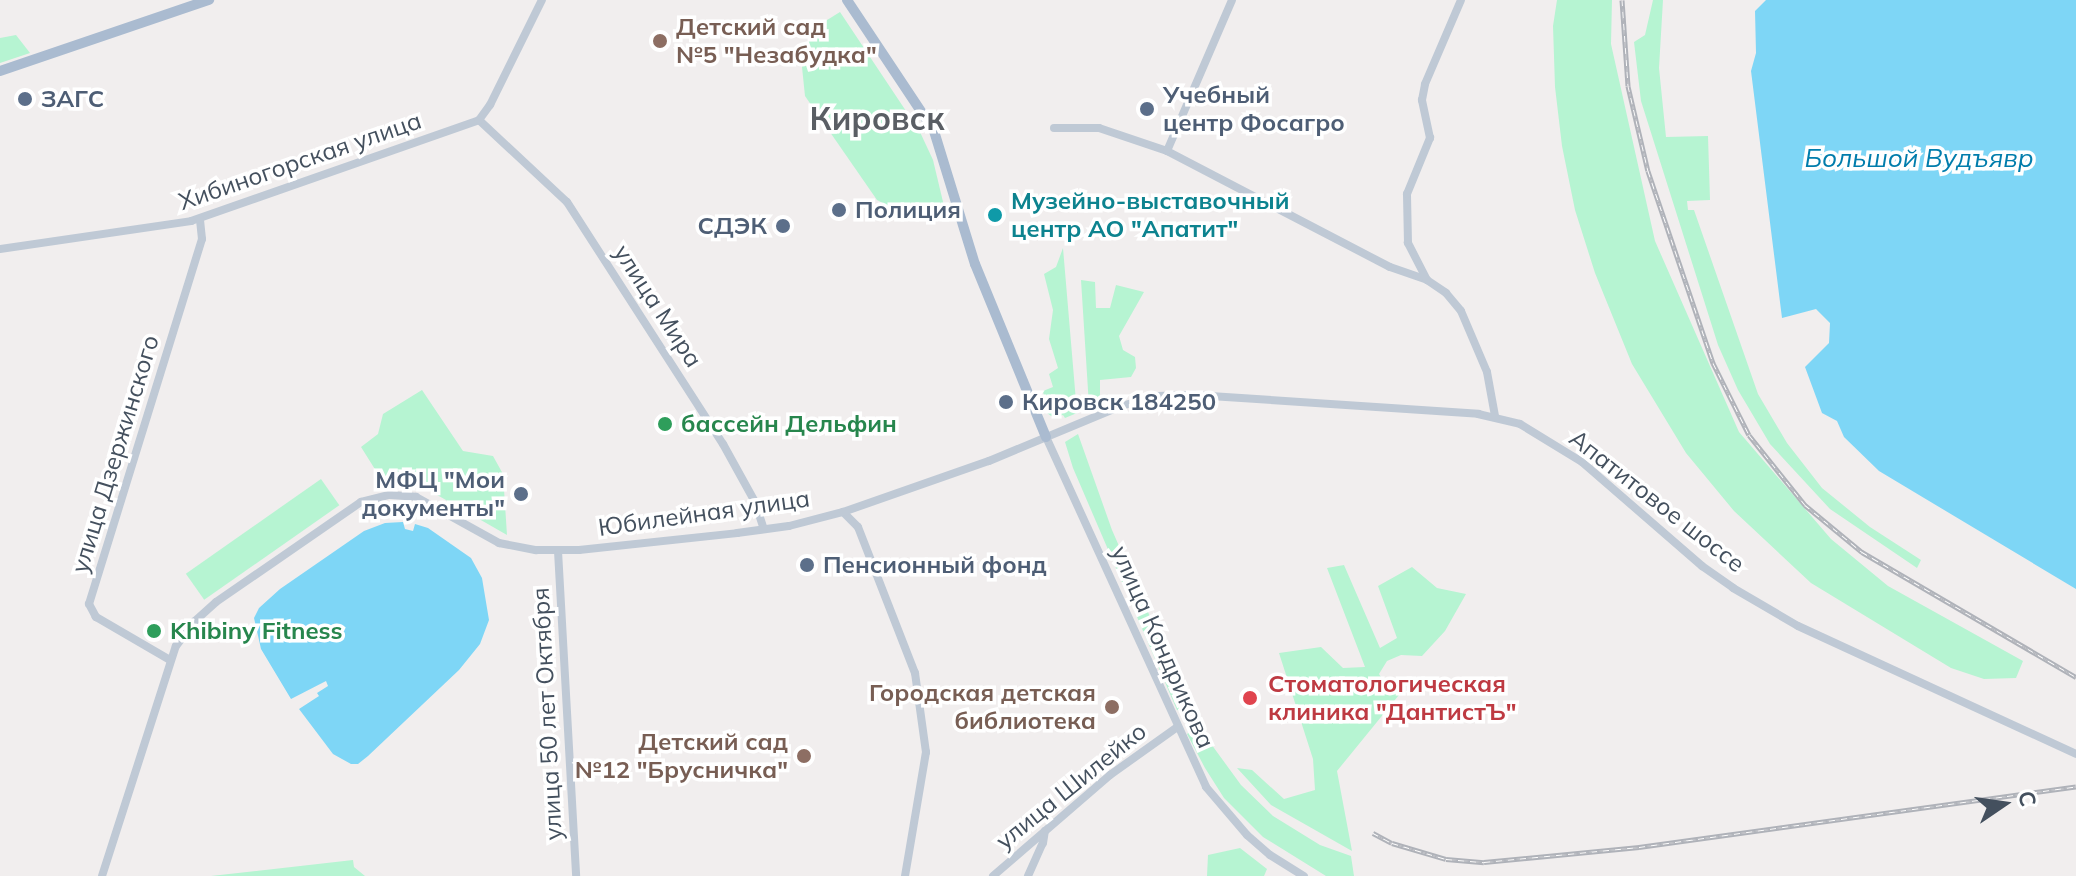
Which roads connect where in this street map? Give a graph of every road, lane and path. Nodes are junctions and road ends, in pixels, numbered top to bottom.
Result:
1 (209, 0) edge
2 (542, 0) edge
3 (1232, 0) edge
4 (1461, 0) edge
5 (851, 1) edge
6 (0, 71) edge
7 (479, 120) junction
8 (1054, 128) dead end
9 (1167, 151) junction
10 (200, 219) junction
11 (0, 249) edge
12 (1427, 280) junction
13 (1495, 416) junction
14 (1046, 437) junction
15 (843, 512) junction
16 (764, 529) junction
17 (558, 551) junction
18 (170, 660) junction
19 (1176, 728) junction
20 (2076, 754) edge
21 (1045, 830) junction
22 (102, 876) edge
23 (576, 876) edge
24 (905, 876) edge
25 (993, 876) edge
26 (1028, 876) edge
27 (1304, 876) edge

1 - 6 main road
2 - 7 street
3 - 9 street
4 - 12 street
5 - 14 main road
7 - 10 street, Хибиногорская улица
7 - 16 street, улица Мира
8 - 9 street
9 - 12 street
10 - 11 street, Хибиногорская улица
10 - 18 street, улица Дзержинского
12 - 13 street
13 - 14 street, Апатитовое шоссе
13 - 20 street, Апатитовое шоссе
14 - 15 street, Юбилейная улица
14 - 19 street, улица Кондрикова
15 - 16 street, Юбилейная улица
15 - 24 street
16 - 17 street, Юбилейная улица
17 - 18 street, Юбилейная улица
17 - 23 street, улица 50 лет Октября
18 - 22 street, Юбилейная улица
19 - 21 street, улица Шилейко
19 - 27 street, улица Кондрикова
21 - 25 street, улица Шилейко
21 - 26 street

